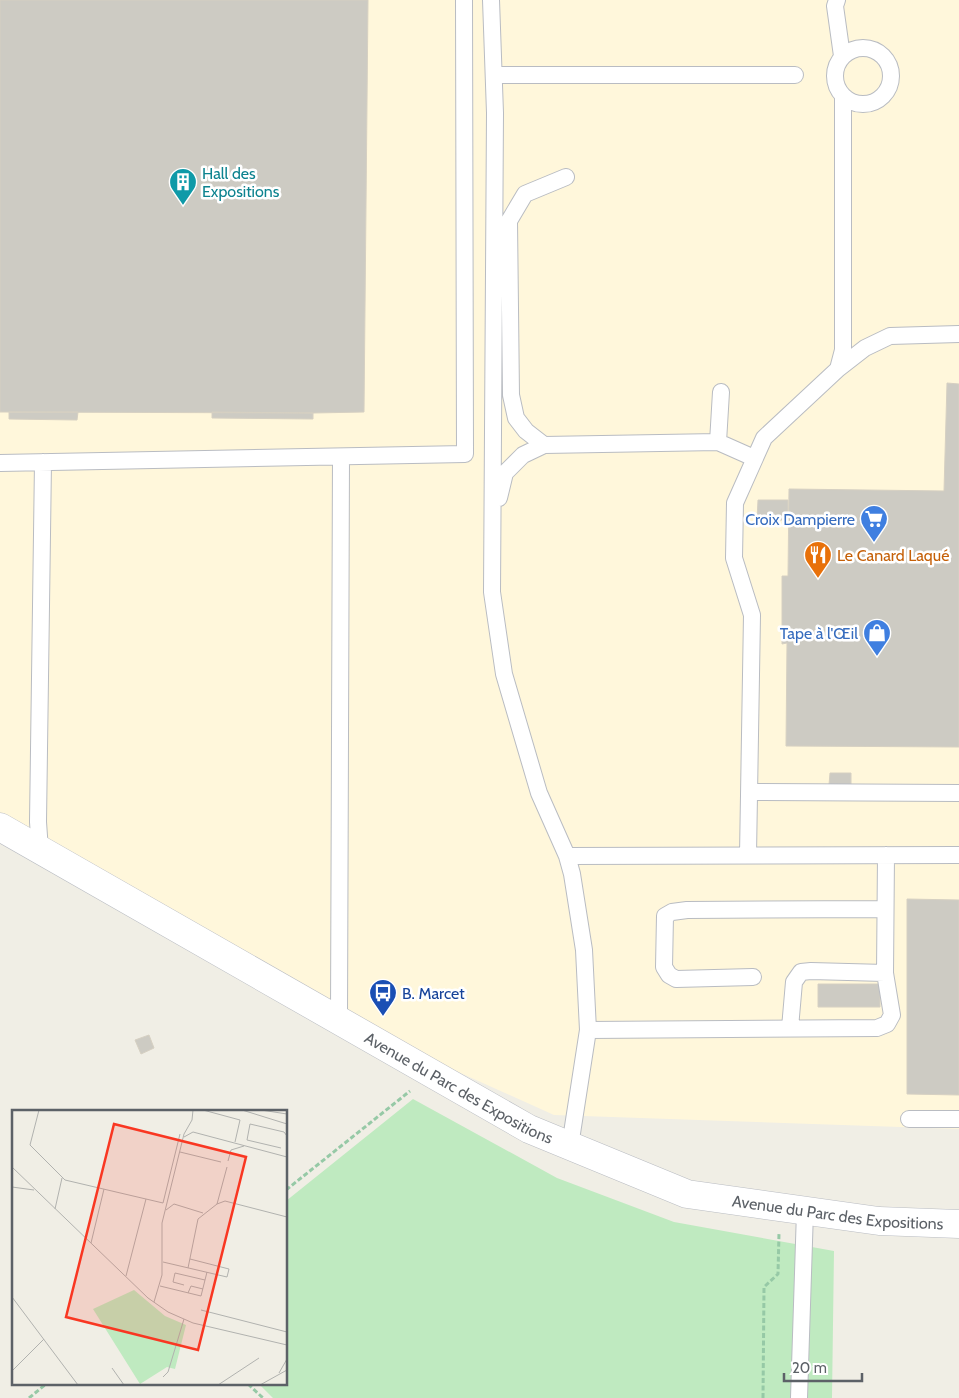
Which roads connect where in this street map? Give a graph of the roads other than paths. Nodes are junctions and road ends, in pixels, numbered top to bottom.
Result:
1 (464, 0) edge
2 (491, 0) edge
3 (837, 0) edge
4 (842, 56) junction
5 (494, 75) junction
6 (795, 75) dead end
7 (844, 97) junction
8 (566, 176) dead end
9 (959, 334) edge
10 (838, 369) junction
11 (721, 392) dead end
12 (718, 442) junction
13 (544, 446) junction
14 (341, 457) junction
15 (754, 458) junction
16 (43, 462) junction
17 (0, 463) edge
18 (492, 521) junction
19 (750, 792) junction
20 (959, 793) edge
21 (0, 827) edge
22 (40, 850) junction
23 (748, 855) junction
24 (886, 855) junction
25 (959, 855) edge
26 (566, 856) junction
27 (885, 909) junction
28 (885, 973) junction
29 (753, 977) dead end
30 (339, 1020) junction
31 (790, 1028) junction
32 (588, 1030) junction
33 (909, 1119) dead end
34 (959, 1119) edge
35 (570, 1146) junction
36 (792, 1209) junction
37 (959, 1224) edge
38 (799, 1398) edge

1 - 14 lane
2 - 5 lane
3 - 4 lane
4 - 7 lane
4 - 7 lane
5 - 6 lane
5 - 18 lane
7 - 10 lane
8 - 13 lane
9 - 10 lane
10 - 15 lane
11 - 12 lane
12 - 13 lane
12 - 15 lane
13 - 18 lane
14 - 16 lane
14 - 30 lane
15 - 19 lane
16 - 17 lane
16 - 22 lane
18 - 26 lane
19 - 20 lane
19 - 23 lane
21 - 22 street, Avenue du Parc des Expositions
22 - 30 street, Avenue du Parc des Expositions
23 - 24 lane
23 - 26 lane
24 - 25 lane
24 - 27 lane
26 - 32 lane
27 - 28 lane
27 - 29 lane
28 - 31 lane
28 - 31 lane
30 - 35 street, Avenue du Parc des Expositions
31 - 32 lane
32 - 35 lane
33 - 34 lane
35 - 36 street, Avenue du Parc des Expositions
36 - 37 street, Avenue du Parc des Expositions
36 - 38 lane

